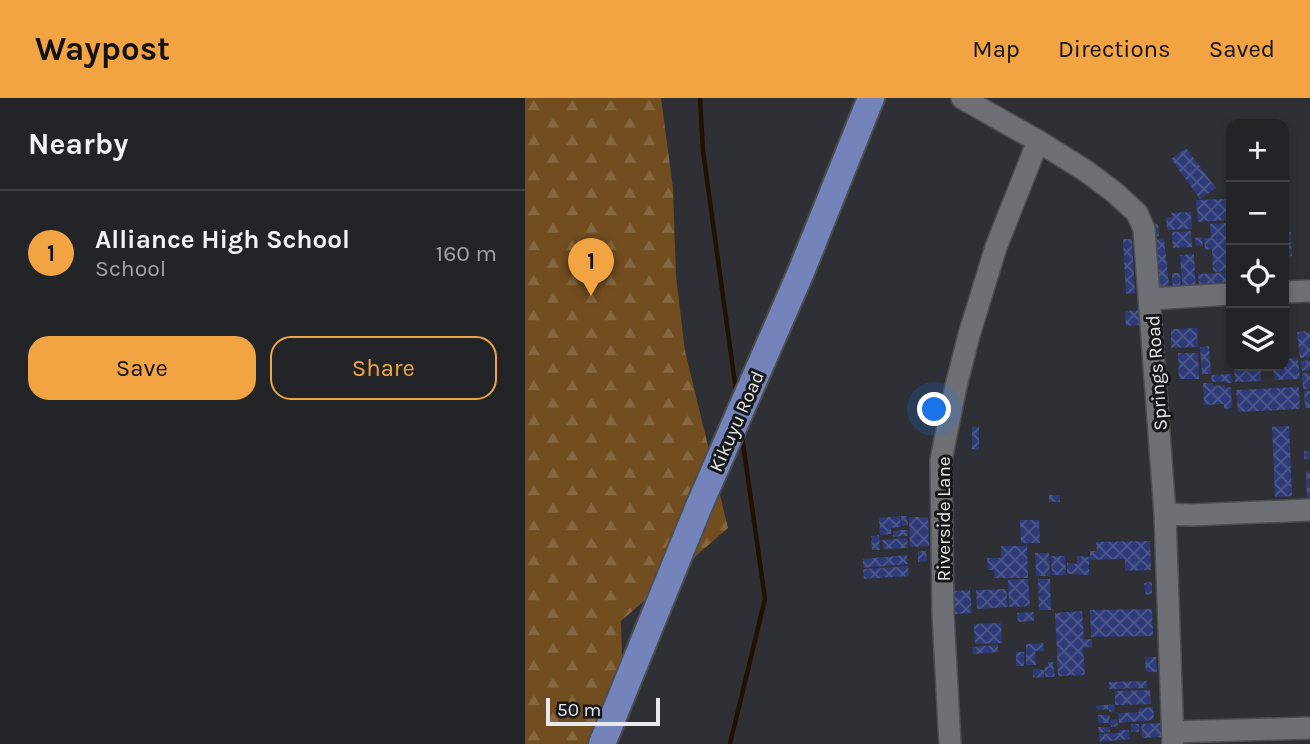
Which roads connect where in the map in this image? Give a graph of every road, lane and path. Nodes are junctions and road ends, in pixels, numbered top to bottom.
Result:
1 (871, 98) edge
2 (962, 98) edge
3 (1038, 141) junction
4 (1310, 290) edge
5 (1289, 292) edge
6 (1226, 294) edge
7 (1150, 299) junction
8 (1310, 510) edge
9 (1165, 514) junction
10 (1310, 728) edge
11 (1173, 738) edge
12 (602, 744) edge
13 (950, 744) edge

1 - 12 main road, Kikuyu Road
2 - 3 street, Springs Road
3 - 7 street, Springs Road
3 - 13 street, Riverside Lane
4 - 5 street
6 - 7 street
7 - 9 street, Springs Road
8 - 9 street
9 - 11 street, Springs Road
10 - 11 street

